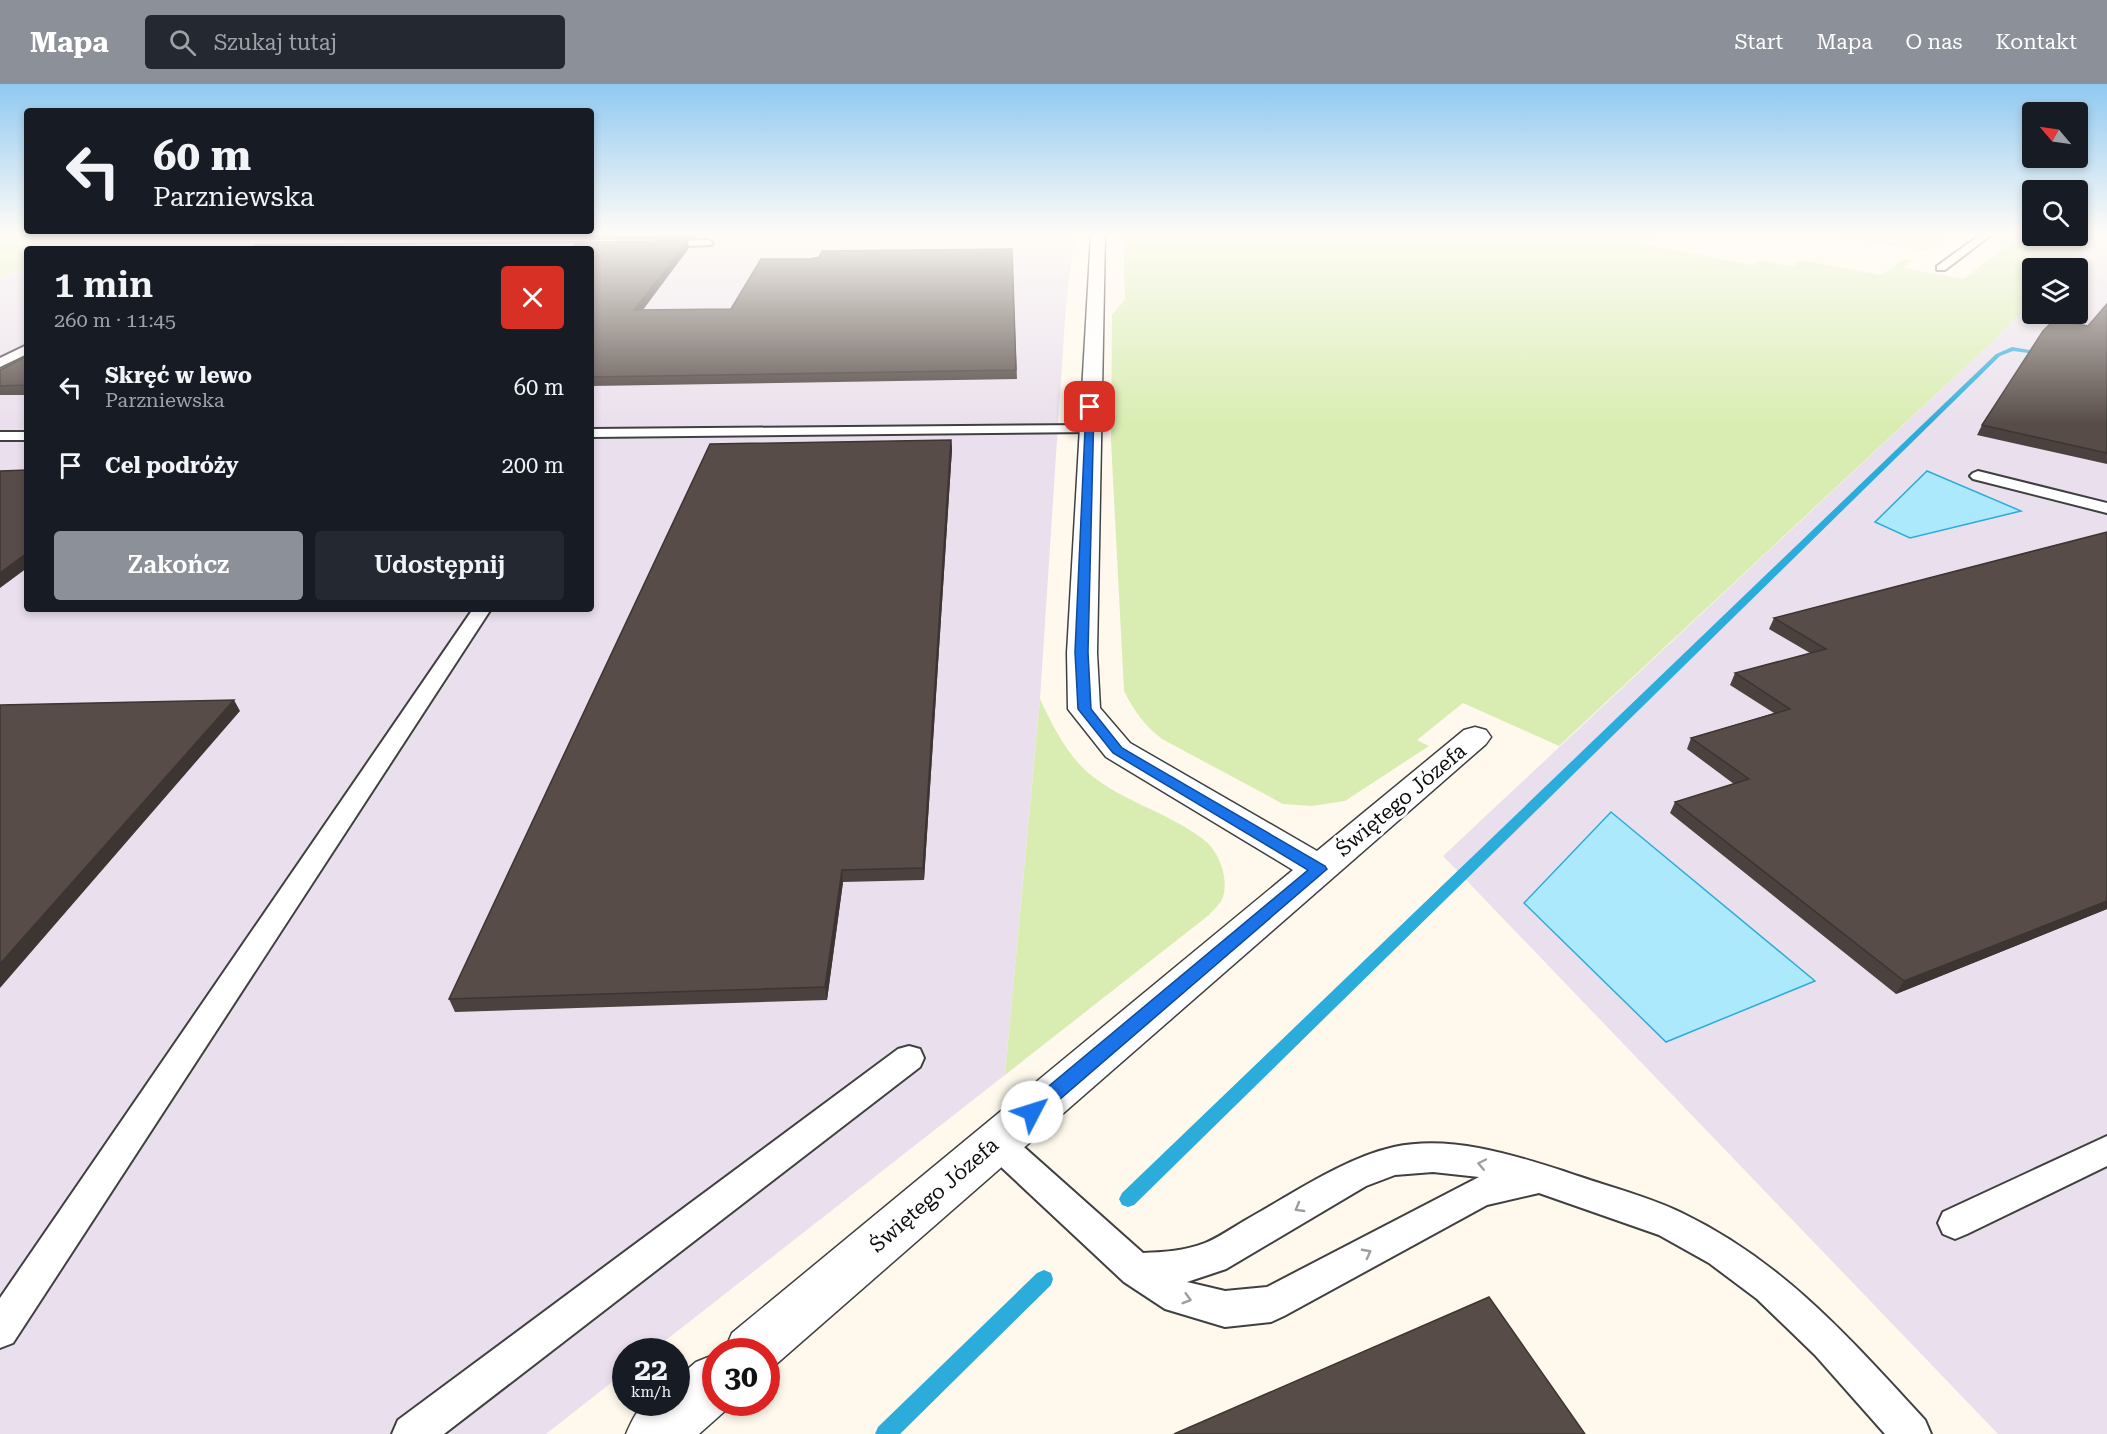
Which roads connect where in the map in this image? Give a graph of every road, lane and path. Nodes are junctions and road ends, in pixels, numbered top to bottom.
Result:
1 (1095, 298) edge
2 (24, 351) edge
3 (0, 363) edge
4 (1089, 429) junction
5 (0, 436) edge
6 (24, 436) edge
7 (594, 438) edge
8 (1978, 476) dead end
9 (2107, 508) edge
10 (481, 612) edge
11 (1475, 737) dead end
12 (1319, 869) junction
13 (909, 1058) dead end
14 (996, 1143) junction
15 (2107, 1150) edge
16 (1539, 1178) junction
17 (1955, 1223) dead end
18 (1136, 1270) junction
19 (0, 1330) edge
20 (767, 1338) edge
21 (702, 1394) edge
22 (412, 1434) edge
23 (655, 1434) edge
24 (1911, 1434) edge

1 - 4 street
2 - 3 lane
4 - 7 lane
4 - 12 street
5 - 6 lane
8 - 9 lane
10 - 19 lane
11 - 12 street, Świętego Józefa
12 - 14 street, Świętego Józefa
13 - 22 lane
14 - 18 lane
14 - 20 street, Świętego Józefa
15 - 17 lane
16 -> 18 lane
18 -> 16 lane
16 - 24 lane
21 - 23 street

